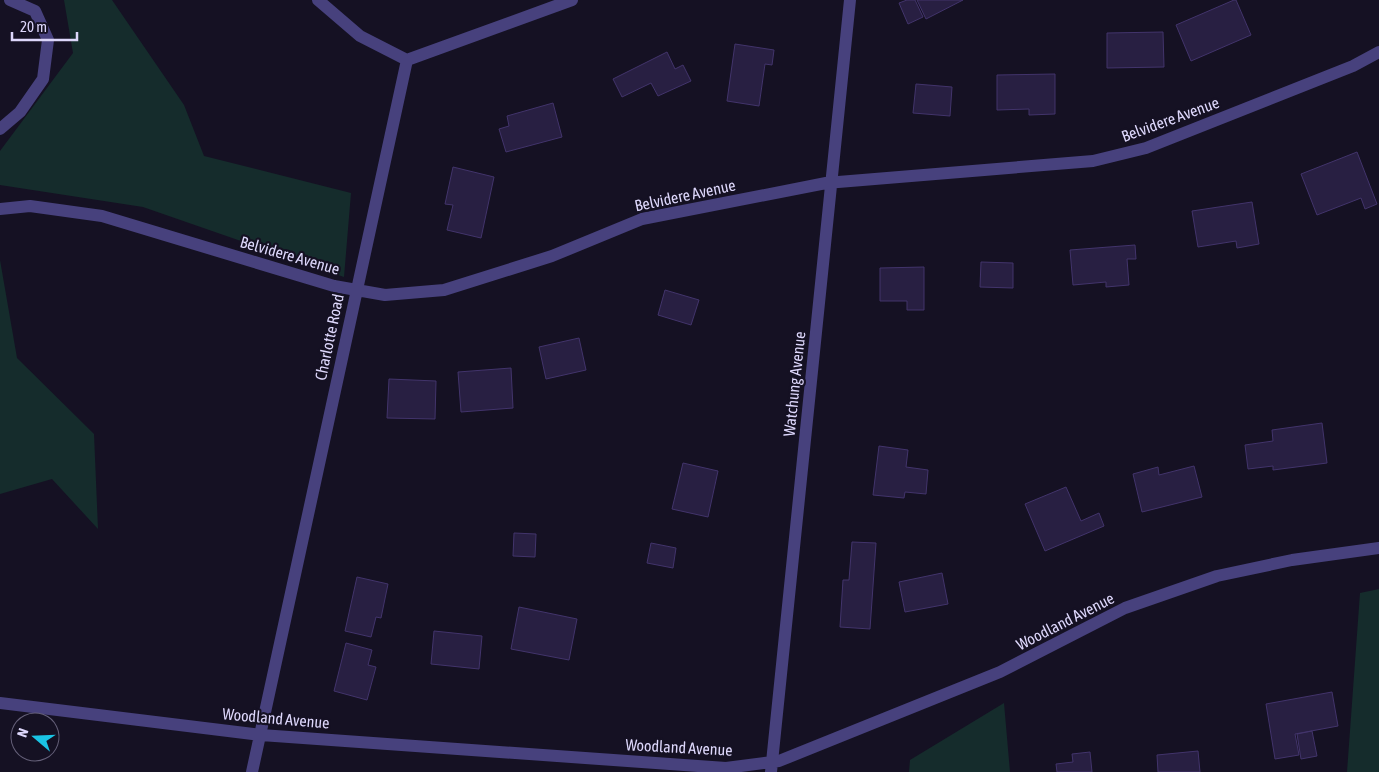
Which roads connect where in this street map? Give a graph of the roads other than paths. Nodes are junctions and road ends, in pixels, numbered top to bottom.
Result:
1 (10, 0) edge
2 (318, 0) edge
3 (572, 0) edge
4 (850, 0) edge
5 (332, 6) edge
6 (1379, 52) edge
7 (406, 60) junction
8 (0, 129) edge
9 (832, 182) junction
10 (0, 209) edge
11 (356, 290) junction
12 (1379, 548) edge
13 (0, 703) edge
14 (261, 735) junction
15 (772, 767) edge
16 (252, 772) edge

1 - 8 street
2 - 5 street
3 - 7 street
4 - 9 street, Watchung Avenue
5 - 7 street
6 - 9 street, Belvidere Avenue
7 - 11 street, Charlotte Road
9 - 11 street, Belvidere Avenue
9 - 15 street, Watchung Avenue
10 - 11 street, Belvidere Avenue
11 - 14 street, Charlotte Road
12 - 15 street, Woodland Avenue
13 - 14 street, Woodland Avenue
14 - 15 street, Woodland Avenue
14 - 16 street, Charlotte Road

